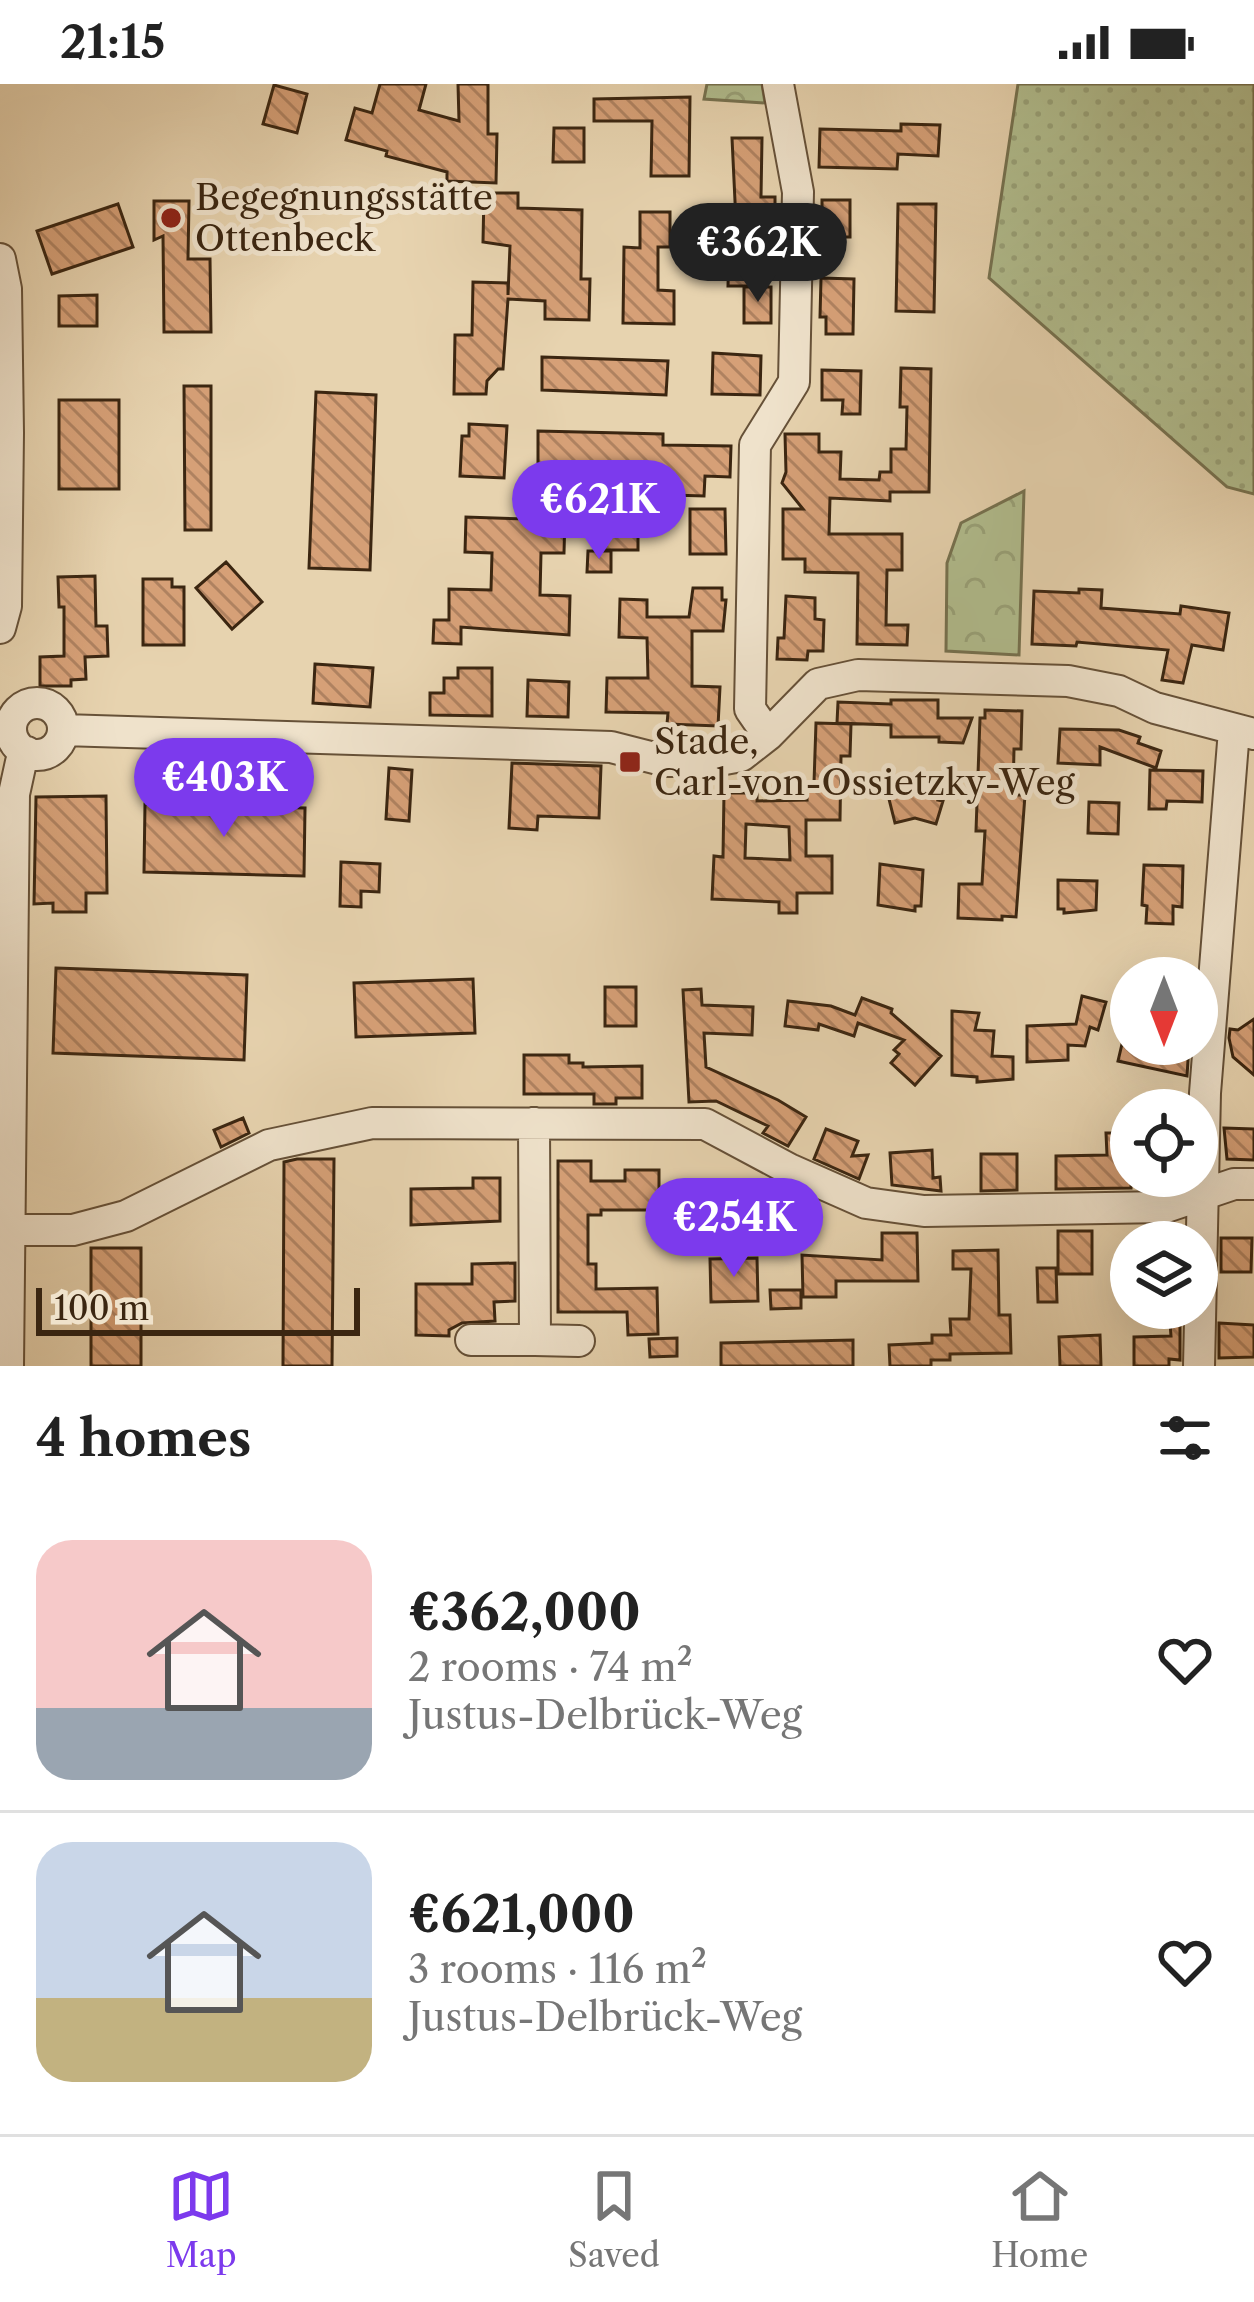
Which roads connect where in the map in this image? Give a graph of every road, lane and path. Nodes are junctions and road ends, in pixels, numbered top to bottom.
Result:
1 (778, 84) edge
2 (0, 259) edge
3 (0, 628) edge
4 (63, 730) junction
5 (1244, 732) edge
6 (768, 735) junction
7 (27, 752) junction
8 (1211, 1089) edge
9 (534, 1123) junction
10 (1254, 1184) edge
11 (1218, 1190) edge
12 (1198, 1197) edge
13 (1201, 1197) edge
14 (4, 1231) edge
15 (471, 1340) dead end
16 (535, 1340) junction
17 (579, 1341) dead end
18 (8, 1366) edge
19 (1199, 1366) edge

1 - 6 street
2 - 3 street
4 - 6 street
4 - 7 street
4 - 7 street
5 - 6 street
5 - 8 street
7 - 14 street
9 - 12 street
9 - 14 street
9 - 16 street
10 - 11 street
13 - 19 street
14 - 18 street
15 - 16 street
16 - 17 street

